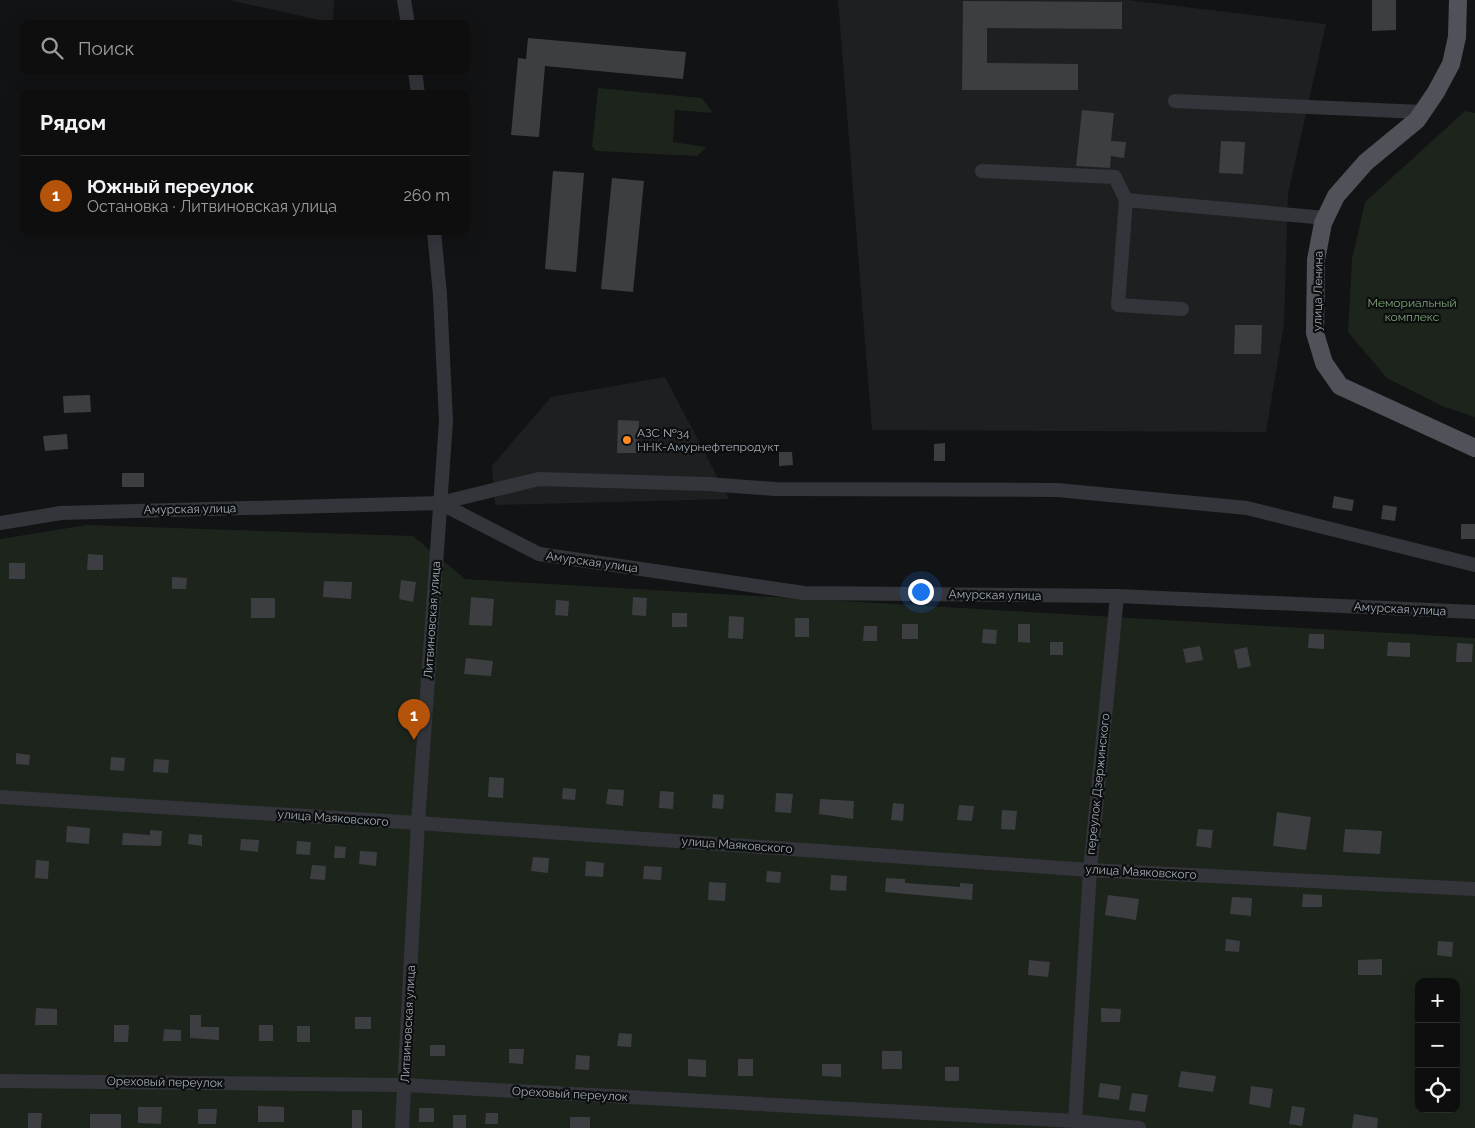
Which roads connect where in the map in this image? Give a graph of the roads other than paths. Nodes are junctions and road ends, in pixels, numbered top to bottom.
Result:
1 (404, 0) edge
2 (1458, 0) edge
3 (407, 20) edge
4 (416, 75) edge
5 (417, 90) edge
6 (1175, 101) dead end
7 (1422, 112) junction
8 (982, 171) dead end
9 (1126, 200) junction
10 (1326, 218) junction
11 (434, 235) edge
12 (1182, 308) dead end
13 (1475, 448) edge
14 (440, 503) junction
15 (0, 523) edge
16 (1475, 565) edge
17 (1118, 596) junction
18 (1475, 612) edge
19 (0, 797) edge
20 (418, 823) junction
21 (1090, 870) junction
22 (1475, 889) edge
23 (0, 1081) edge
24 (405, 1084) junction
25 (1075, 1121) junction
26 (402, 1128) edge
27 (1140, 1128) edge

1 - 3 street
2 - 7 main road, улица Ленина
4 - 5 street
6 - 7 street
7 - 10 main road, улица Ленина
8 - 9 street
9 - 10 street
9 - 12 street
10 - 13 main road, улица Ленина
11 - 14 street, Литвиновская улица
14 - 15 street, Амурская улица
14 - 16 street, Амурская улица
14 - 17 street, Амурская улица
14 - 20 street, Литвиновская улица
17 - 18 street, Амурская улица
17 - 21 street, переулок Дзержинского
19 - 20 street, улица Маяковского
20 - 21 street, улица Маяковского
20 - 24 street, Литвиновская улица
21 - 22 street, улица Маяковского
21 - 25 street, переулок Дзержинского
23 - 24 street, Ореховый переулок
24 - 25 street, Ореховый переулок
24 - 26 street, Литвиновская улица
25 - 27 street, Ореховый переулок

